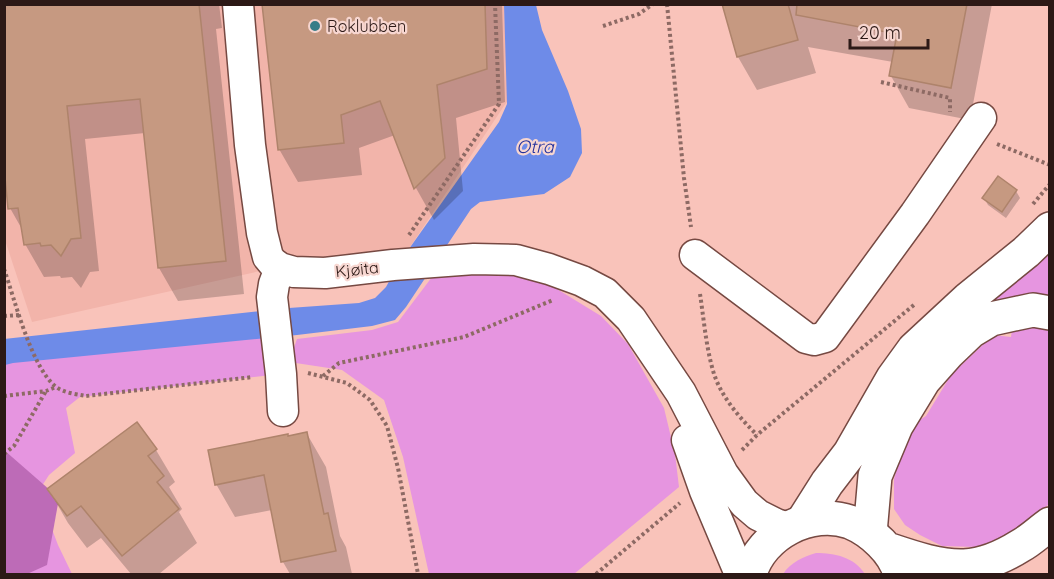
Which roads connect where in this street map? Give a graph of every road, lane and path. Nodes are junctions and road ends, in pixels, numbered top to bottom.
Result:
1 (238, 4) edge
2 (495, 4) edge
3 (653, 4) edge
4 (667, 4) edge
5 (603, 26) dead end
6 (881, 82) dead end
7 (976, 125) junction
8 (1050, 165) edge
9 (1050, 184) edge
10 (1040, 218) edge
11 (695, 255) junction
12 (391, 265) junction
13 (280, 268) junction
14 (4, 269) edge
15 (601, 291) junction
16 (918, 302) dead end
17 (1050, 313) edge
18 (20, 315) junction
19 (4, 316) edge
20 (662, 366) junction
21 (39, 367) dead end
22 (323, 376) dead end
23 (56, 387) dead end
24 (46, 391) junction
25 (4, 396) edge
26 (283, 411) dead end
27 (757, 435) junction
28 (4, 454) edge
29 (736, 455) dead end
30 (683, 501) dead end
31 (1050, 524) edge
32 (796, 525) junction
33 (1050, 547) edge
34 (886, 552) edge
35 (596, 574) edge
36 (740, 574) edge
37 (750, 574) edge
38 (1012, 574) edge

1 - 13 street
2 - 12 path
3 - 5 path
4 - 11 path
6 - 7 path
7 - 8 path
7 - 11 street
9 - 10 path
10 - 32 main road
11 - 27 path
12 - 13 street, Kjøita
12 - 15 street, Kjøita
13 - 26 street
14 - 18 path
15 - 20 street, Kjøita
15 - 22 path
16 - 27 path
17 - 34 main road
18 - 19 path
18 - 21 path
20 - 32 street, Kjøita
20 - 36 street, Kjøita
23 - 24 path
24 - 25 path
24 - 28 path
27 - 29 path
30 - 35 path
31 - 34 main road
32 - 34 main road
32 - 37 main road
33 - 38 main road

